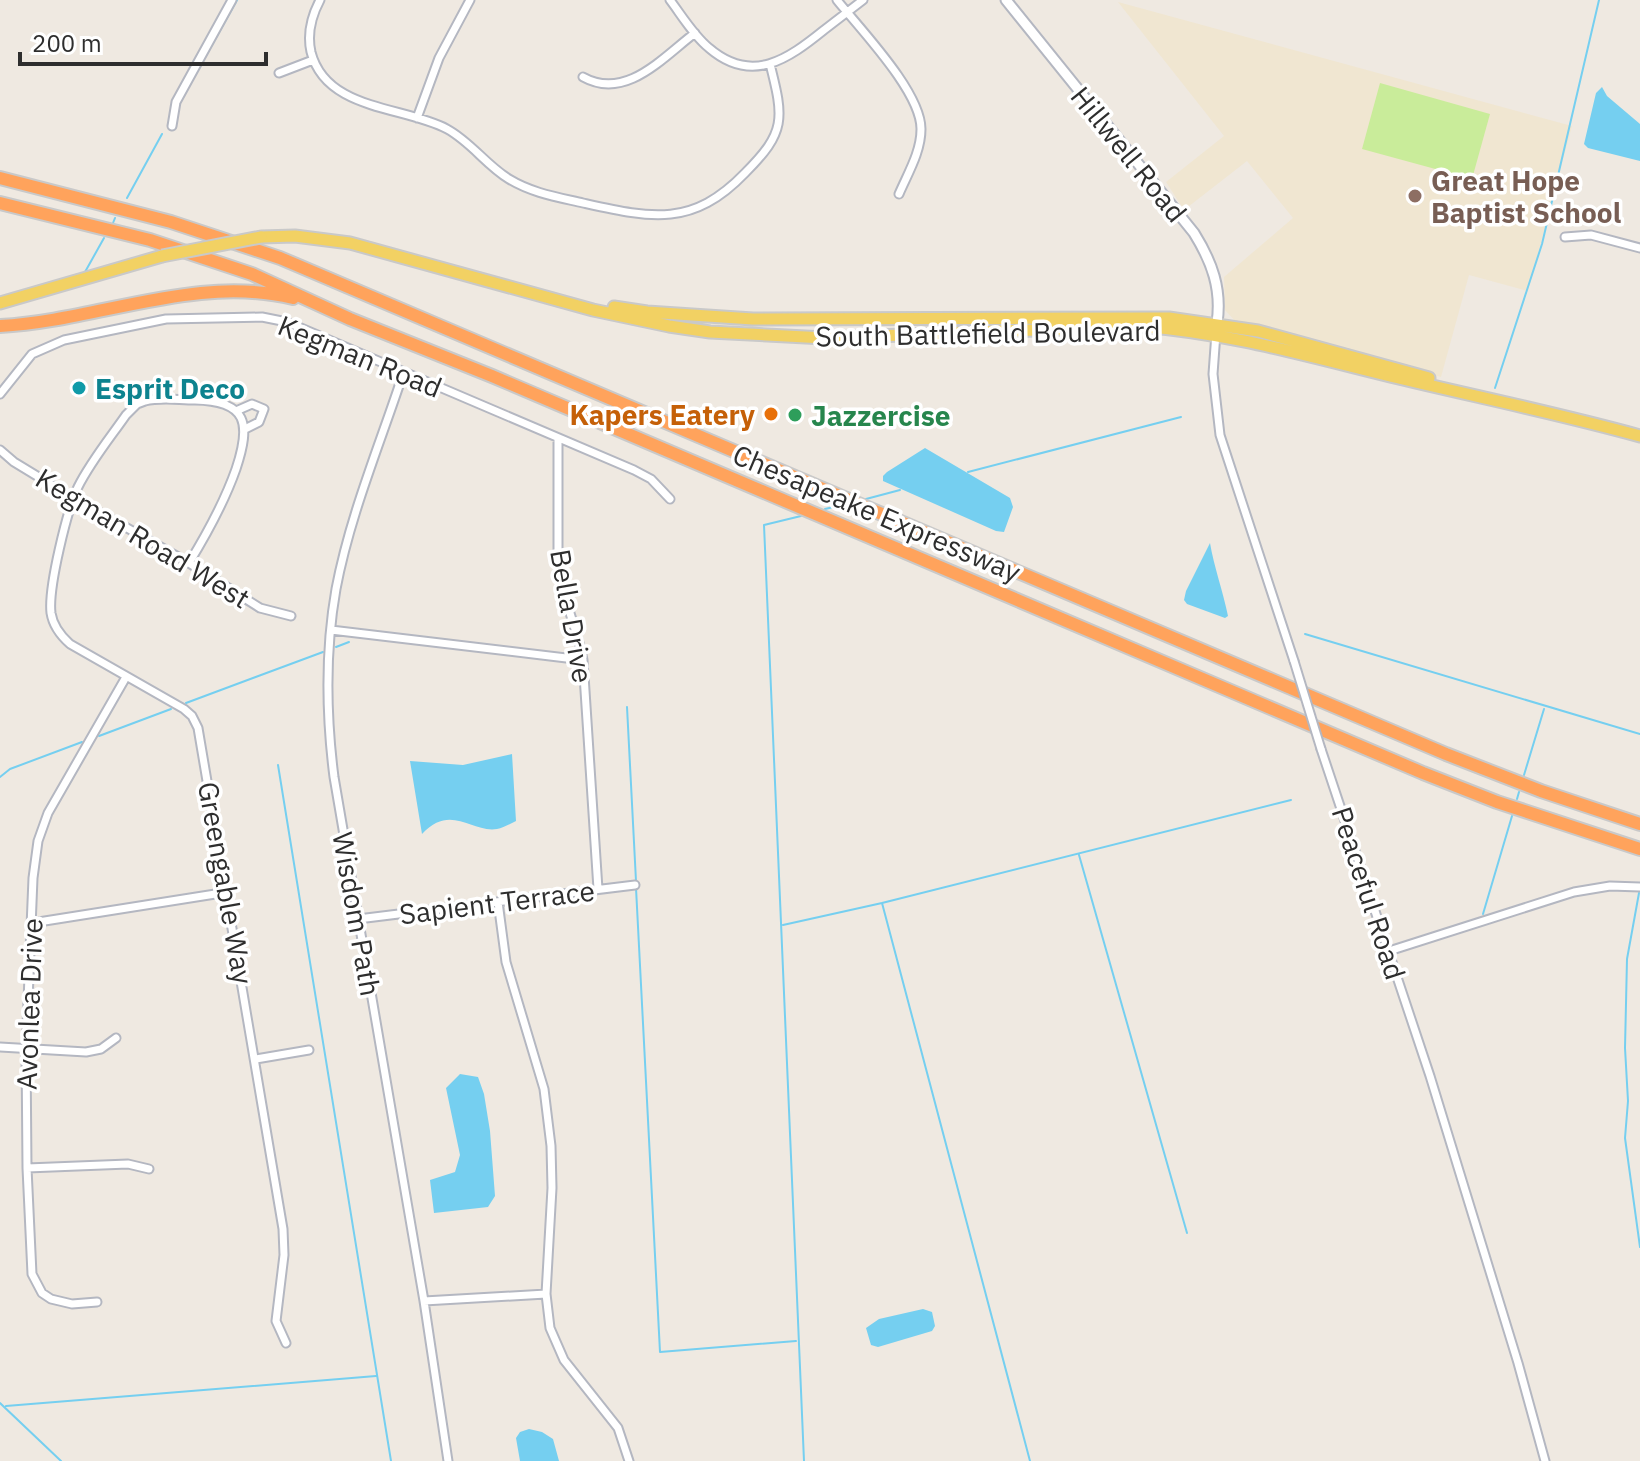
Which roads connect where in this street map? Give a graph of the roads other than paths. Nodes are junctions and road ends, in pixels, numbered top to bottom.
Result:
1 (232, 0) edge
2 (320, 0) edge
3 (470, 0) edge
4 (670, 0) edge
5 (837, 0) edge
6 (863, 0) edge
7 (1008, 1) edge
8 (847, 13) junction
9 (695, 33) junction
10 (313, 60) junction
11 (770, 64) junction
12 (279, 73) dead end
13 (583, 77) dead end
14 (417, 118) junction
15 (172, 126) dead end
16 (0, 178) edge
17 (899, 194) dead end
18 (0, 203) edge
19 (1565, 237) dead end
20 (1640, 248) edge
21 (565, 300) junction
22 (0, 303) edge
23 (350, 319) junction
24 (0, 326) edge
25 (1216, 329) junction
26 (403, 374) junction
27 (0, 394) edge
28 (236, 411) junction
29 (245, 429) junction
30 (1640, 436) edge
31 (558, 439) junction
32 (0, 450) edge
33 (73, 498) junction
34 (670, 499) dead end
35 (189, 563) junction
36 (291, 616) dead end
37 (331, 630) junction
38 (583, 660) junction
39 (126, 677) junction
40 (1640, 824) edge
41 (1640, 849) edge
42 (635, 885) dead end
43 (1640, 887) edge
44 (598, 889) junction
45 (228, 892) junction
46 (498, 902) junction
47 (358, 919) junction
48 (32, 923) junction
49 (1389, 951) junction
50 (116, 1038) dead end
51 (0, 1047) edge
52 (26, 1050) junction
53 (309, 1050) dead end
54 (256, 1059) junction
55 (27, 1168) junction
56 (149, 1169) dead end
57 (546, 1294) junction
58 (424, 1301) junction
59 (97, 1302) dead end
60 (286, 1343) dead end
61 (448, 1461) edge
62 (629, 1461) edge
63 (1545, 1461) edge

1 - 15 street
2 - 10 street
3 - 14 street
4 - 9 street
5 - 8 street
6 - 8 street
7 - 25 street, Hillwell Road
8 - 11 street
8 - 17 street
9 - 11 street
9 - 13 street
10 - 12 street
10 - 14 street
11 - 14 street
16 - 40 highway, Chesapeake Expressway
18 - 23 highway, Chesapeake Expressway
19 - 20 street
21 - 22 main road, South Battlefield Boulevard, bridge
21 - 25 main road, South Battlefield Boulevard
21 - 25 main road, South Battlefield Boulevard
23 - 24 highway
23 - 41 highway, Chesapeake Expressway
25 - 30 main road, South Battlefield Boulevard
25 - 49 street, Peaceful Road, bridge
26 - 27 street, Kegman Road
26 - 31 street, Kegman Road
26 - 37 street, Wisdom Path
28 - 29 street
28 - 29 street
28 - 33 street, Greengable Way
29 - 35 street
31 - 34 street, Kegman Road
31 - 38 street, Bella Drive
32 - 33 street, Kegman Road West
33 - 35 street, Kegman Road West
33 - 39 street, Greengable Way
35 - 36 street, Kegman Road West
37 - 38 street
37 - 47 street, Wisdom Path
38 - 44 street, Bella Drive
39 - 45 street, Greengable Way
39 - 48 street, Avonlea Drive
42 - 44 street, Sapient Terrace
43 - 49 street
44 - 46 street, Sapient Terrace
45 - 48 street
45 - 54 street, Greengable Way
46 - 47 street, Sapient Terrace
46 - 57 street
47 - 58 street, Wisdom Path
48 - 52 street, Avonlea Drive
49 - 63 street, Peaceful Road
50 - 52 street
51 - 52 street
52 - 55 street, Avonlea Drive
53 - 54 street
54 - 60 street, Greengable Way
55 - 56 street
55 - 59 street, Avonlea Drive
57 - 58 street
57 - 62 street
58 - 61 street, Wisdom Path

